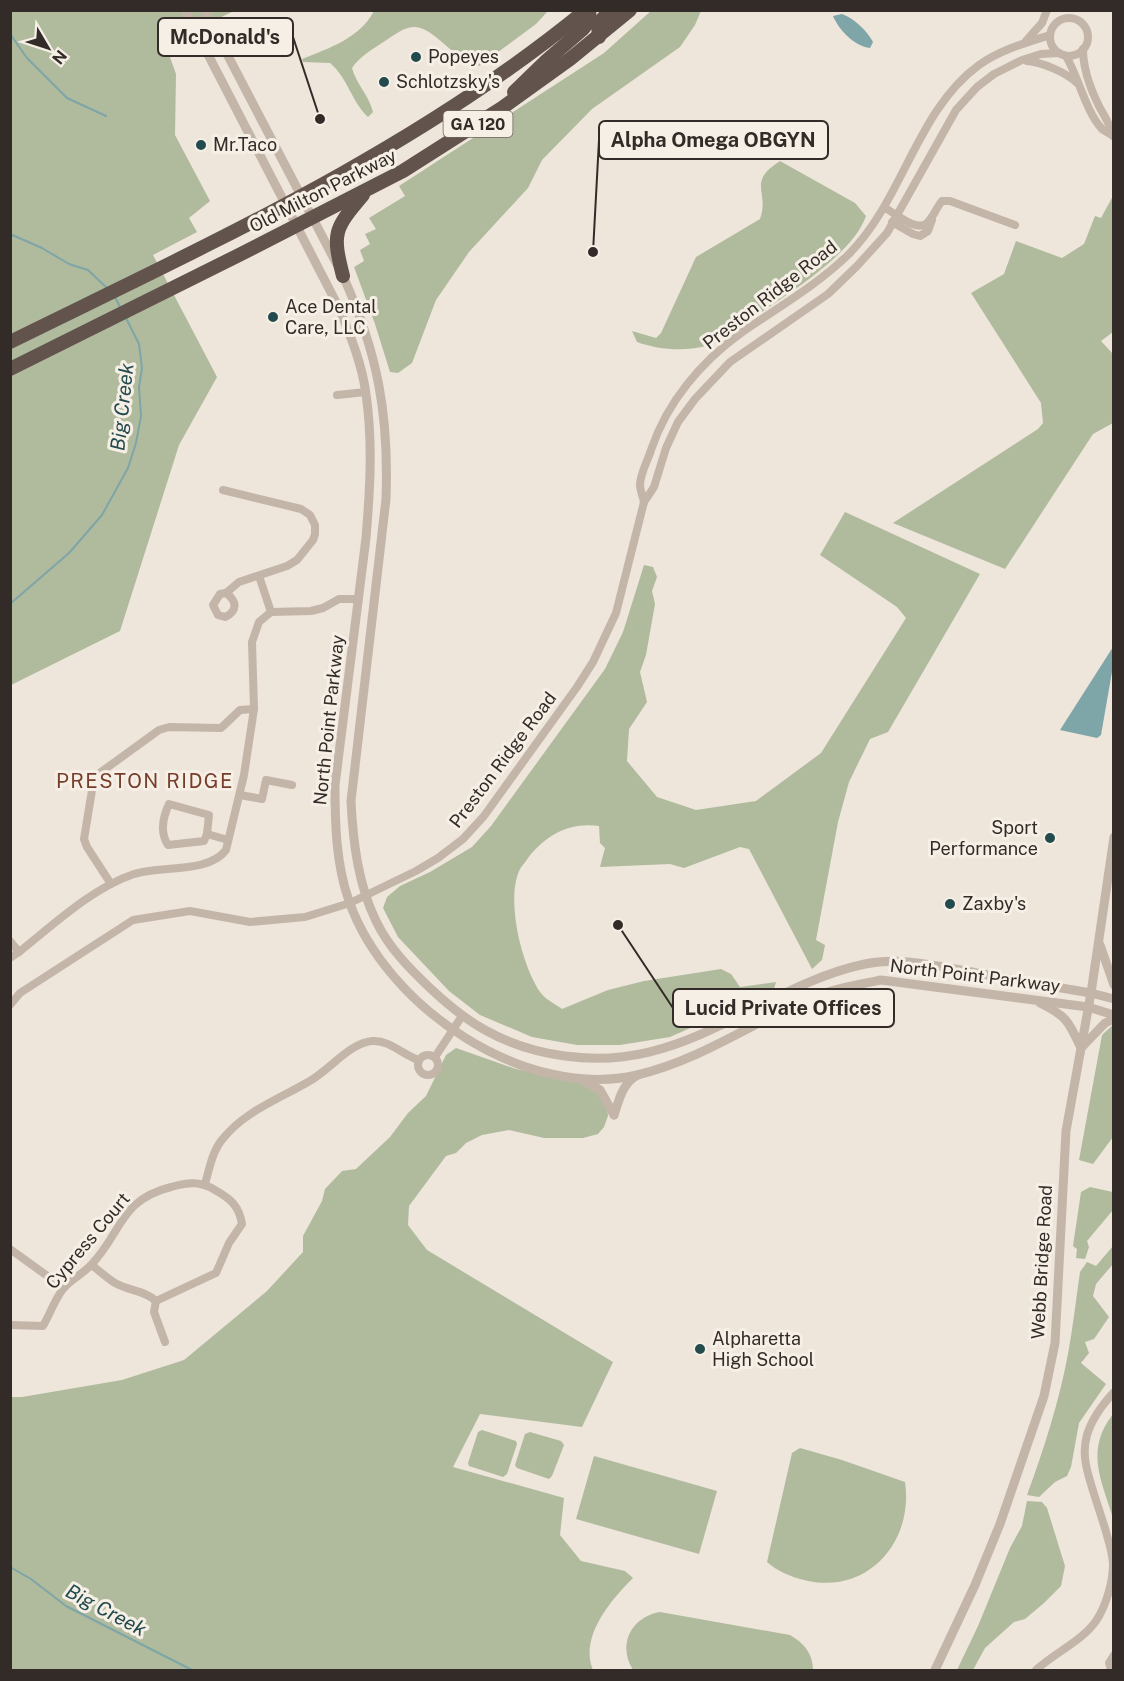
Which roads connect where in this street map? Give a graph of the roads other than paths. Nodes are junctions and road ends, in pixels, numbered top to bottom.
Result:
1 (184, 10) edge
2 (204, 10) edge
3 (564, 10) edge
4 (610, 10) edge
5 (630, 10) edge
6 (1047, 10) edge
7 (1058, 10) edge
8 (1070, 10) edge
9 (591, 18) edge
10 (1074, 19) junction
11 (1058, 22) junction
12 (557, 33) junction
13 (1050, 36) junction
14 (1023, 43) junction
15 (1083, 50) junction
16 (1062, 55) junction
17 (1022, 60) junction
18 (1080, 86) junction
19 (1112, 135) edge
20 (369, 188) junction
21 (301, 197) junction
22 (286, 205) junction
23 (885, 208) junction
24 (312, 218) junction
25 (894, 218) junction
26 (1015, 225) dead end
27 (296, 226) junction
28 (343, 276) junction
29 (10, 342) edge
30 (10, 369) edge
31 (366, 392) junction
32 (337, 395) dead end
33 (223, 490) dead end
34 (644, 502) junction
35 (259, 576) junction
36 (226, 592) dead end
37 (359, 599) junction
38 (271, 612) junction
39 (254, 709) junction
40 (292, 785) dead end
41 (240, 795) junction
42 (207, 834) junction
43 (1113, 837) edge
44 (228, 840) junction
45 (111, 884) junction
46 (366, 895) junction
47 (350, 903) junction
48 (1098, 939) junction
49 (10, 941) edge
50 (19, 952) junction
51 (10, 958) edge
52 (1113, 985) edge
53 (1091, 993) junction
54 (1032, 999) junction
55 (1113, 999) edge
56 (10, 1005) edge
57 (1088, 1007) junction
58 (462, 1016) junction
59 (1113, 1017) edge
60 (451, 1030) junction
61 (1081, 1048) junction
62 (435, 1058) junction
63 (419, 1060) junction
64 (646, 1072) junction
65 (578, 1078) junction
66 (205, 1184) junction
67 (10, 1249) edge
68 (92, 1264) junction
69 (64, 1288) junction
70 (156, 1301) junction
71 (10, 1325) edge
72 (165, 1342) dead end
73 (1113, 1392) edge
74 (1110, 1595) edge
75 (1113, 1655) edge
76 (935, 1671) edge
77 (1036, 1671) edge
78 (1111, 1671) edge

1 - 22 street, North Point Parkway
2 - 21 street, North Point Parkway
3 - 12 highway
4 - 9 highway
5 - 9 highway, Old Milton Parkway / GA 120
6 - 14 street
7 - 11 street
8 - 10 street
9 - 12 highway, Old Milton Parkway / GA 120
9 - 20 highway, Old Milton Parkway / GA 120
10 - 11 street
10 - 15 street
11 - 13 street
12 - 21 highway, Old Milton Parkway / GA 120
13 - 14 street, Preston Ridge Road
13 - 16 street
14 - 23 street, Preston Ridge Road
15 - 16 street
15 - 19 street
16 - 17 street, Preston Ridge Road
16 - 18 street
17 - 18 street
17 - 25 street, Preston Ridge Road
18 - 19 street
20 - 24 highway, Old Milton Parkway / GA 120
20 - 28 highway
21 - 22 highway, Old Milton Parkway / GA 120
21 - 24 street, North Point Parkway
22 - 27 street, North Point Parkway
22 - 29 highway, Old Milton Parkway / GA 120
23 - 25 street
23 - 34 street, Preston Ridge Road
24 - 27 highway, Old Milton Parkway / GA 120
24 - 28 street, North Point Parkway
25 - 26 street
25 - 34 street, Preston Ridge Road
27 - 30 highway, Old Milton Parkway / GA 120
27 - 31 street, North Point Parkway
28 - 46 street, North Point Parkway
31 - 32 street
31 - 37 street, North Point Parkway
33 - 35 street
34 - 46 street, Preston Ridge Road
35 - 36 street
35 - 38 street
37 - 38 street
37 - 47 street, North Point Parkway
38 - 39 street
39 - 41 street
39 - 45 street
40 - 41 street
41 - 44 street
42 - 42 street
42 - 44 street
43 - 48 street, Webb Bridge Road
44 - 45 street
45 - 50 street
46 - 47 street, Preston Ridge Road
46 - 58 street, North Point Parkway
47 - 56 street, Preston Ridge Road
47 - 60 street, North Point Parkway
48 - 52 street
48 - 53 street, Webb Bridge Road
49 - 50 street
50 - 51 street
53 - 55 street, North Point Parkway
53 - 57 street, Webb Bridge Road
53 - 58 street, North Point Parkway
54 - 57 street, North Point Parkway
54 - 61 street
54 - 64 street, North Point Parkway
57 - 59 street, North Point Parkway
57 - 61 street, Webb Bridge Road
58 - 60 street
59 - 61 street
60 - 62 street
60 - 65 street, North Point Parkway
61 - 76 street, Webb Bridge Road
62 - 63 street
62 - 63 street
63 - 66 street
64 - 65 street, North Point Parkway
64 - 65 street
66 - 68 street, Cypress Court
66 - 70 street
67 - 69 street
68 - 69 street, Cypress Court
68 - 70 street
69 - 71 street, Cypress Court
70 - 72 street
73 - 74 street
74 - 77 street
75 - 78 street

